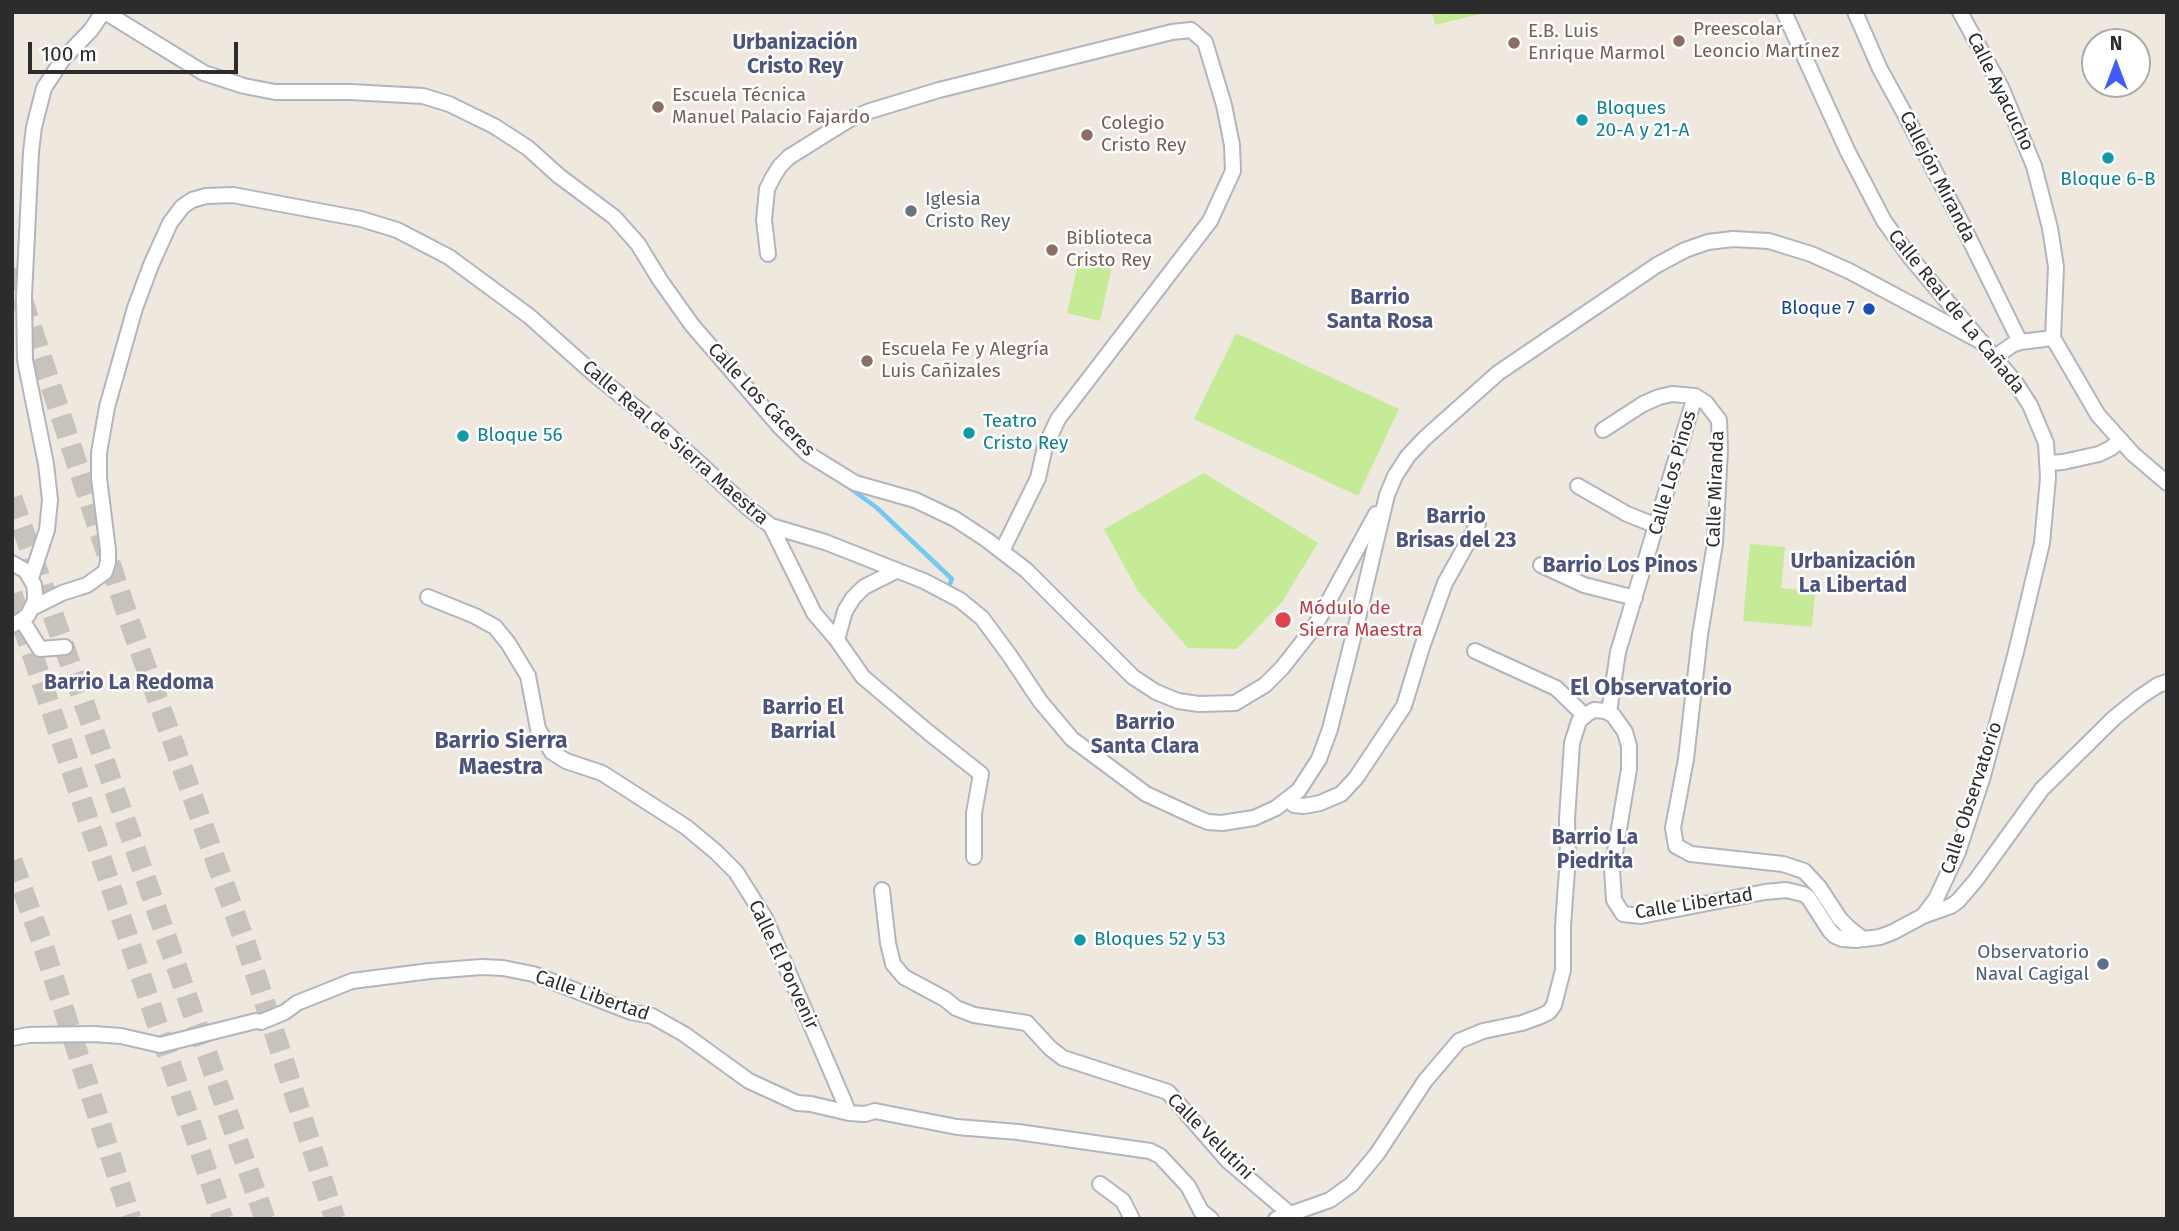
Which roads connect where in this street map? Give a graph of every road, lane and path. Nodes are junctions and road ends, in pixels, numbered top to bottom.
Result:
1 (104, 12) edge
2 (1784, 12) edge
3 (1855, 12) edge
4 (1960, 12) edge
5 (768, 254) dead end
6 (2053, 338) junction
7 (1982, 342) junction
8 (2020, 342) junction
9 (1995, 356) junction
10 (1695, 396) junction
11 (1603, 430) dead end
12 (2121, 440) junction
13 (2048, 463) junction
14 (2167, 483) edge
15 (1578, 486) dead end
16 (1387, 495) junction
17 (1478, 524) dead end
18 (772, 526) junction
19 (1657, 526) junction
20 (1002, 551) junction
21 (12, 563) edge
22 (1541, 565) dead end
23 (896, 571) junction
24 (31, 578) junction
25 (428, 597) dead end
26 (1635, 598) junction
27 (32, 608) junction
28 (17, 623) edge
29 (837, 640) junction
30 (65, 647) dead end
31 (1475, 651) dead end
32 (2167, 682) edge
33 (1609, 712) junction
34 (1585, 716) junction
35 (1288, 799) junction
36 (974, 857) dead end
37 (882, 890) dead end
38 (1923, 916) junction
39 (1863, 939) junction
40 (12, 1038) edge
41 (849, 1113) junction
42 (1100, 1184) dead end
43 (1283, 1216) edge
44 (1132, 1219) edge
45 (1211, 1219) edge

1 - 20 street, Calle Los Cáceres
1 - 24 street
2 - 7 street, Calle Real de La Cañada
3 - 8 street, Callejón Miranda
4 - 6 street, Calle Ayacucho
5 - 20 street
6 - 8 street
6 - 12 street
7 - 9 street, Calle Real de La Cañada
7 - 16 street, Calle Real de Sierra Maestra
8 - 9 street
9 - 13 street, Calle Real de La Cañada
10 - 11 street
10 - 19 street, Calle Los Pinos
10 - 39 street, Calle Miranda
12 - 13 street
12 - 14 street
13 - 38 street, Calle Observatorio
15 - 19 street
16 - 20 street, Calle Los Cáceres
16 - 35 street, Calle Real de Sierra Maestra
17 - 35 street
18 - 23 street, Calle Real de Sierra Maestra
18 - 27 street, Calle Real de Sierra Maestra
18 - 29 street
19 - 26 street, Calle Los Pinos
21 - 24 street
22 - 26 street
23 - 29 street
23 - 35 street, Calle Real de Sierra Maestra
24 - 27 street
25 - 41 street, Calle El Porvenir
26 - 33 street, Calle Los Pinos
27 - 28 street
28 - 30 street
29 - 36 street
31 - 34 street
32 - 38 street, Calle Observatorio
33 - 34 street
33 - 39 street, Calle Libertad
34 - 43 street
37 - 43 street, Calle Velutini
38 - 39 street, Calle Libertad
40 - 41 street, Calle Libertad
41 - 45 street, Calle Libertad
42 - 44 street

